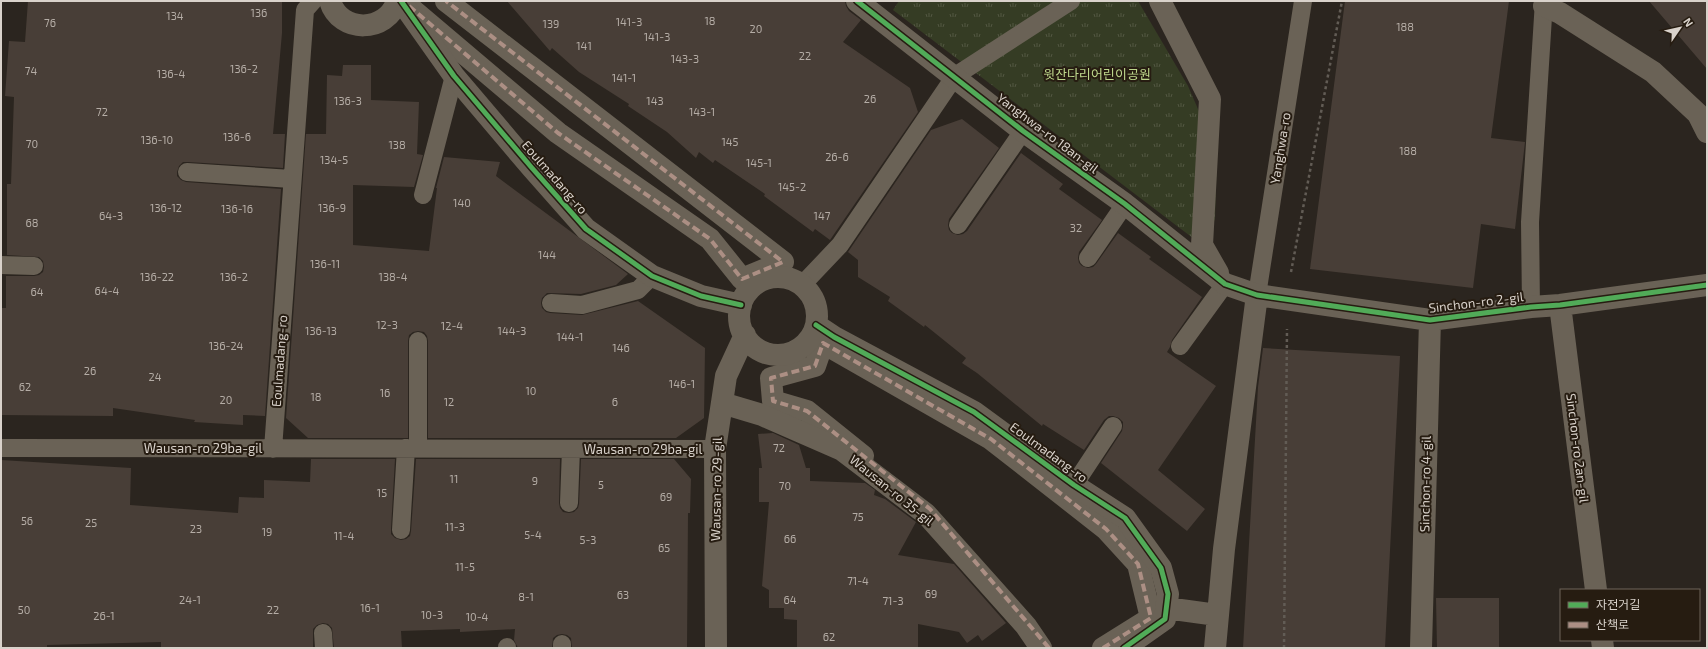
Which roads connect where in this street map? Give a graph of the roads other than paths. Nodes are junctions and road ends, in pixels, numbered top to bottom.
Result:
1 (314, 1) edge
2 (330, 1) edge
3 (397, 1) edge
4 (402, 1) edge
5 (446, 1) edge
6 (856, 1) edge
7 (1071, 1) edge
8 (1160, 1) edge
9 (1302, 1) edge
10 (1544, 4) edge
11 (454, 76) junction
12 (955, 76) junction
13 (1023, 130) junction
14 (1707, 132) edge
15 (186, 172) dead end
16 (291, 179) junction
17 (423, 195) dead end
18 (1125, 204) junction
19 (958, 225) dead end
20 (1088, 258) dead end
21 (1, 265) edge
22 (34, 266) dead end
23 (652, 276) junction
24 (1225, 284) junction
25 (802, 285) junction
26 (1707, 285) edge
27 (1256, 295) junction
28 (551, 303) dead end
29 (741, 305) junction
30 (1560, 305) junction
31 (1531, 306) junction
32 (1430, 320) junction
33 (816, 325) junction
34 (745, 335) junction
35 (418, 341) dead end
36 (1180, 346) dead end
37 (722, 403) junction
38 (1112, 426) dead end
39 (1, 448) edge
40 (273, 448) junction
41 (412, 448) junction
42 (571, 449) junction
43 (715, 449) junction
44 (1074, 485) junction
45 (569, 503) dead end
46 (401, 530) dead end
47 (1596, 589) edge
48 (1166, 608) junction
49 (1217, 615) junction
50 (716, 648) edge
51 (1041, 648) edge
52 (1049, 648) edge
53 (1104, 648) edge
54 (1124, 648) edge
55 (1215, 648) edge
56 (1421, 648) edge

1 - 16 lane, Eoulmadang-ro
2 - 3 street
4 - 5 street
4 - 11 street, Eoulmadang-ro
6 - 12 street, Yanghwa-ro 18an-gil
7 - 12 lane
8 - 24 street
9 - 27 lane, Yanghwa-ro
10 - 14 street
10 - 31 lane
11 - 17 lane
11 - 23 street, Eoulmadang-ro
12 - 13 street, Yanghwa-ro 18an-gil
12 - 25 lane
13 - 18 street, Yanghwa-ro 18an-gil
13 - 19 lane, Yanghwa-ro 18an-gil
15 - 16 lane
16 - 40 lane, Eoulmadang-ro
18 - 20 lane
18 - 24 street, Yanghwa-ro 18an-gil
21 - 22 lane
23 - 28 lane
23 - 29 street, Eoulmadang-ro
24 - 27 street, Sinchon-ro 2-gil
24 - 36 lane
25 - 29 street
25 - 33 street
26 - 30 street, Sinchon-ro 2-gil
27 - 32 street, Sinchon-ro 2-gil
27 - 49 street
29 - 34 street
30 - 31 street, Sinchon-ro 2-gil
30 - 47 street, Sinchon-ro 2an-gil
31 - 32 street, Sinchon-ro 2-gil
32 - 56 street, Sinchon-ro 4-gil
33 - 34 street
33 - 44 street, Eoulmadang-ro
34 - 37 street, Wausan-ro 29-gil
35 - 41 lane
37 - 43 street, Wausan-ro 29-gil
37 - 51 street, Wausan-ro 35-gil
38 - 44 lane, Eoulmadang-ro
39 - 40 lane, Wausan-ro 29ba-gil
40 - 41 lane, Wausan-ro 29ba-gil
41 - 42 lane, Wausan-ro 29ba-gil
41 - 46 lane
42 - 43 lane, Wausan-ro 29ba-gil
42 - 45 lane, Wausan-ro 29ba-gil
43 - 50 street, Wausan-ro 29-gil
44 - 48 street, Eoulmadang-ro
48 - 49 street
48 - 54 street, Eoulmadang-ro
49 - 55 street
52 - 53 street

